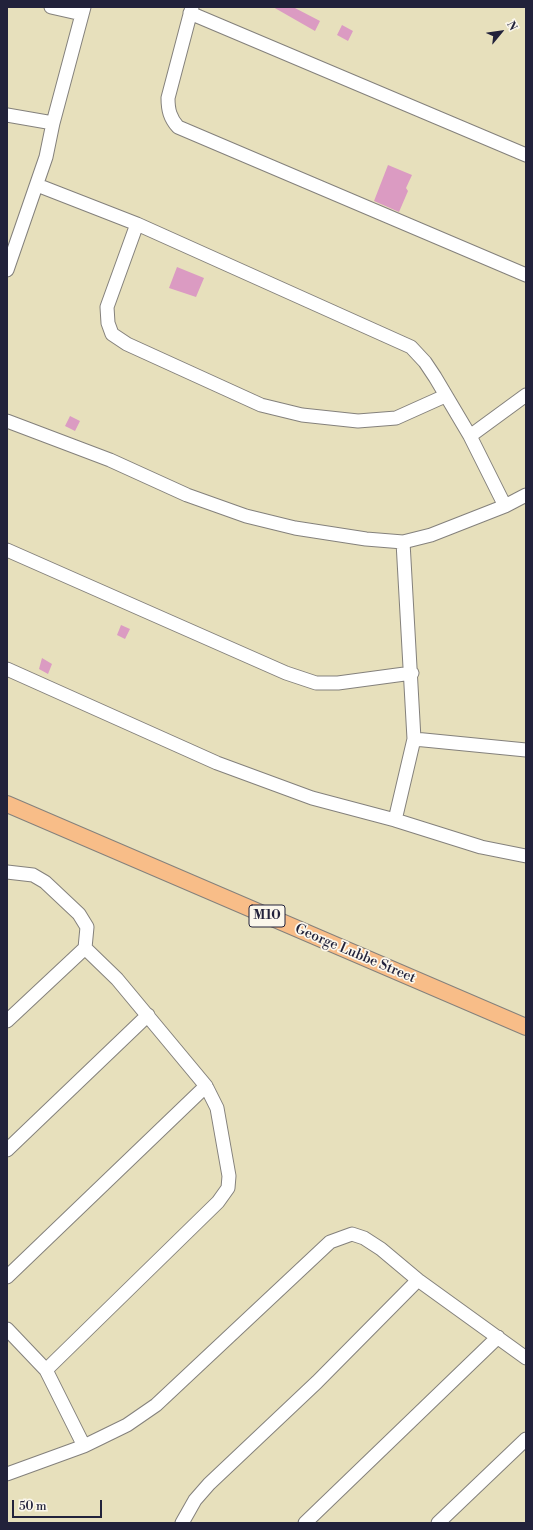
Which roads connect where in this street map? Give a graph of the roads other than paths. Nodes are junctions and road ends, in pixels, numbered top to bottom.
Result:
1 (51, 7) edge
2 (83, 10) edge
3 (191, 10) edge
4 (7, 115) edge
5 (53, 123) junction
6 (526, 155) edge
7 (37, 185) junction
8 (137, 224) junction
9 (12, 238) edge
10 (7, 270) edge
11 (526, 275) edge
12 (445, 396) junction
13 (526, 396) edge
14 (7, 421) edge
15 (470, 436) junction
16 (526, 494) edge
17 (505, 506) junction
18 (403, 542) junction
19 (7, 550) edge
20 (7, 669) edge
21 (412, 673) junction
22 (414, 739) junction
23 (526, 750) edge
24 (7, 804) edge
25 (395, 820) junction
26 (526, 856) edge
27 (7, 872) edge
28 (85, 948) junction
29 (148, 1015) junction
30 (7, 1021) edge
31 (526, 1027) edge
32 (206, 1086) junction
33 (7, 1150) edge
34 (7, 1277) edge
35 (418, 1280) junction
36 (7, 1329) edge
37 (498, 1337) junction
38 (526, 1358) edge
39 (46, 1370) junction
40 (526, 1439) edge
41 (84, 1446) junction
42 (7, 1474) edge
43 (182, 1523) edge
44 (305, 1523) edge
45 (438, 1523) edge

1 - 2 street
2 - 5 street
3 - 6 street
3 - 11 street
4 - 5 street
5 - 7 street
7 - 8 street
7 - 9 street
8 - 12 street
8 - 12 street
9 - 10 street
12 - 15 street
13 - 15 street
14 - 18 street
15 - 17 street
16 - 17 street
17 - 18 street
18 - 21 street
19 - 21 street
20 - 25 street
21 - 22 street
22 - 23 street
22 - 25 street
24 - 31 main road, George Lubbe Street / M10
25 - 26 street
27 - 28 street
28 - 29 street
28 - 30 street
29 - 32 street
29 - 33 street
32 - 34 street
32 - 39 street
35 - 37 street
35 - 41 street
35 - 43 street
36 - 39 street
37 - 38 street
37 - 44 street
39 - 41 street
40 - 45 street
41 - 42 street

